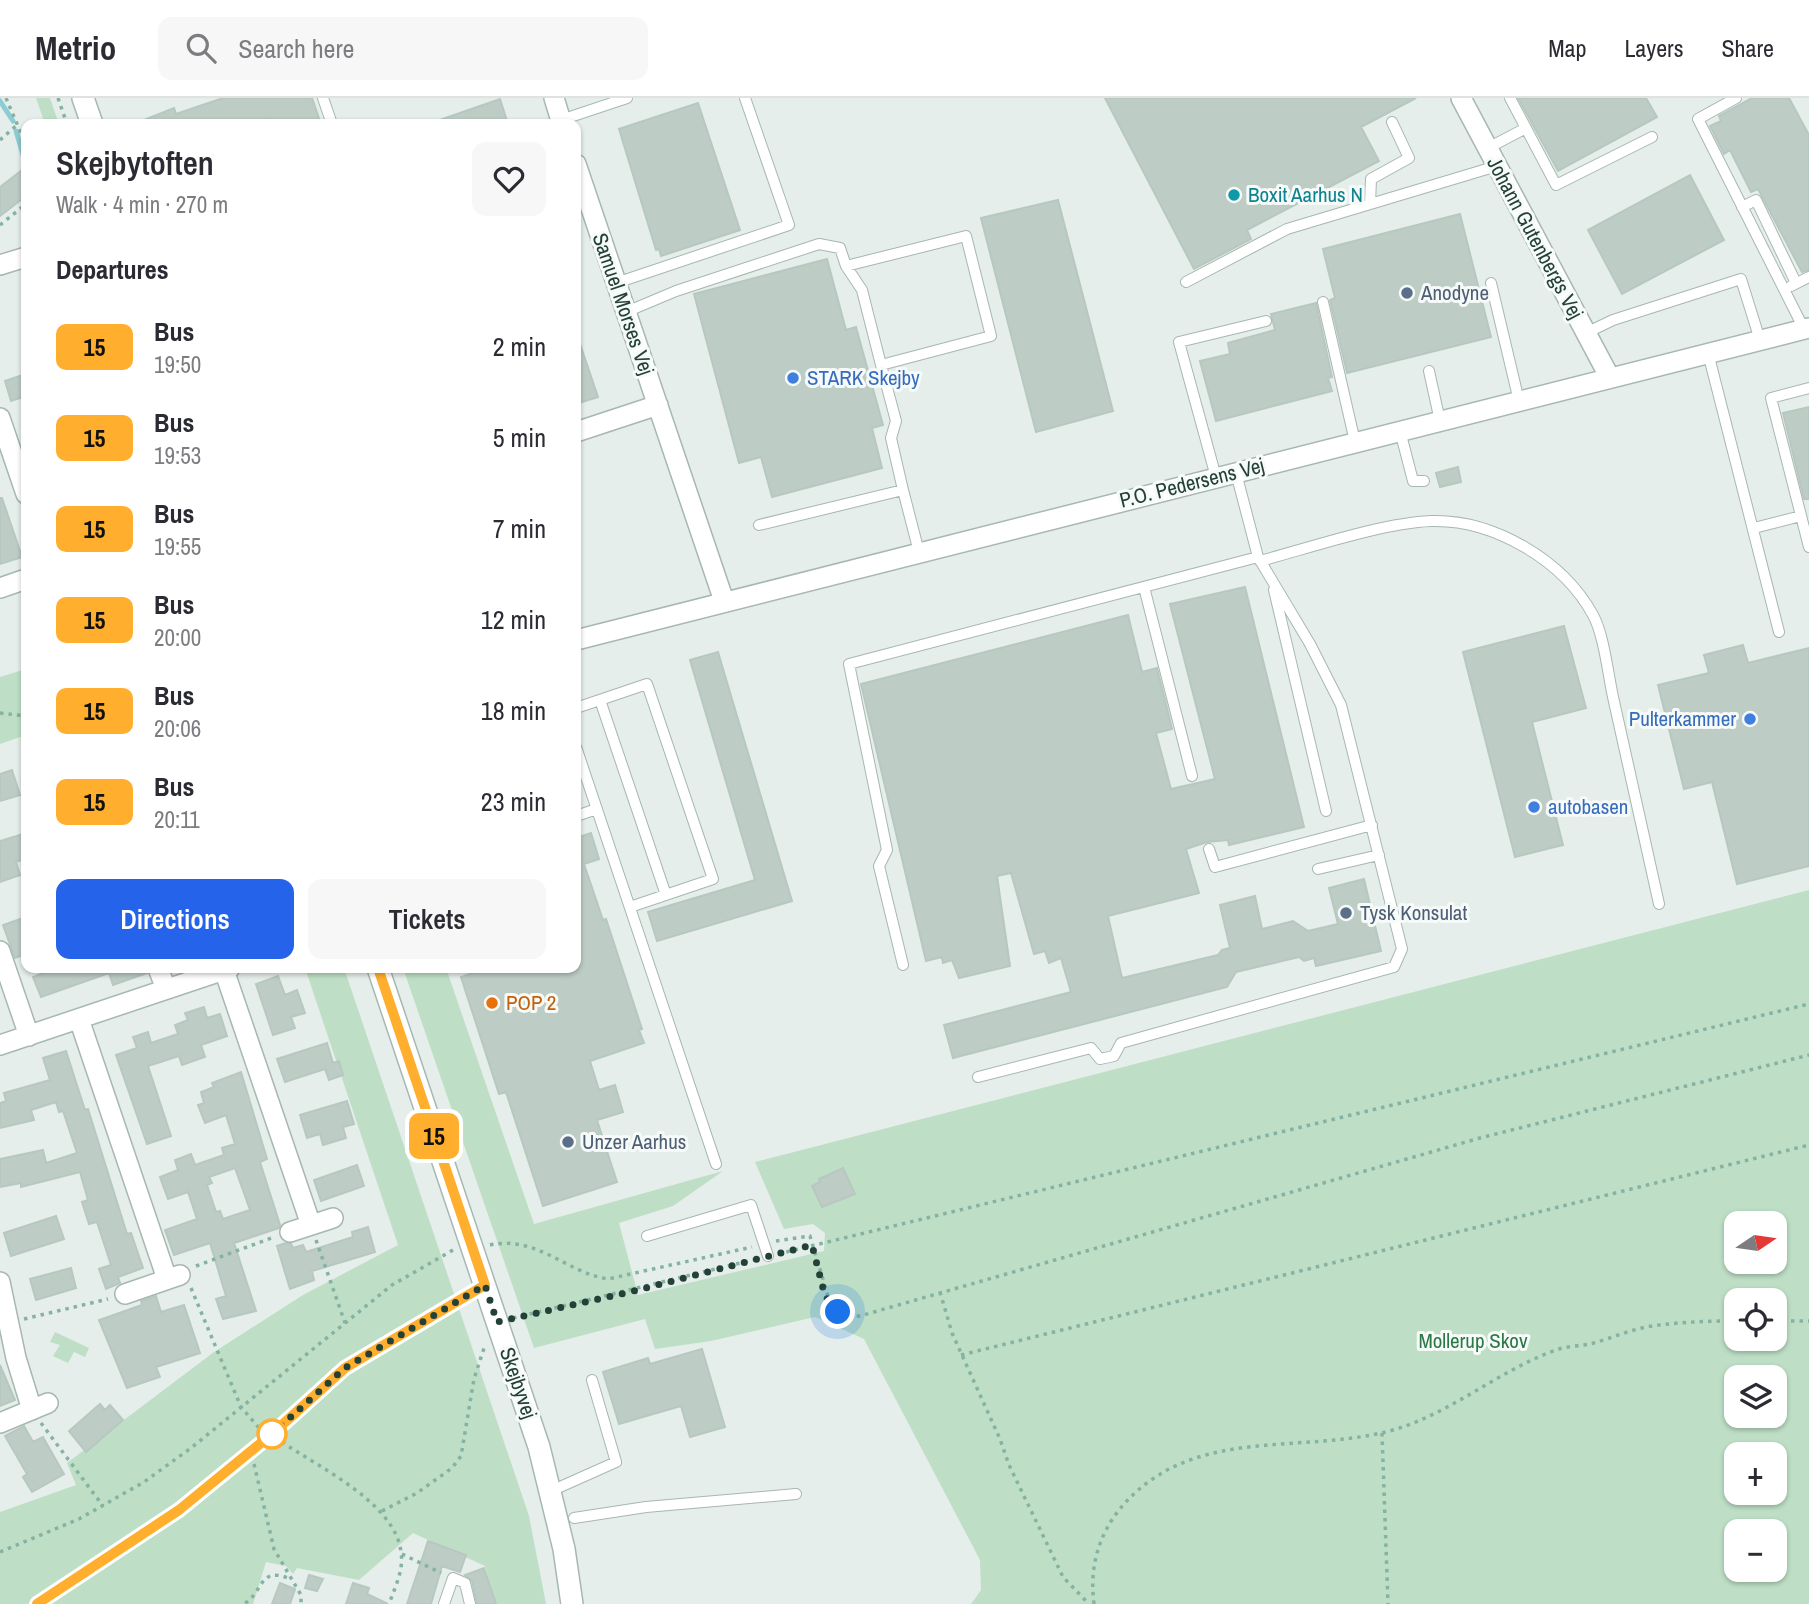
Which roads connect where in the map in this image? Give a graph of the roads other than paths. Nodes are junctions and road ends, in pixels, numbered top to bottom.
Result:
1 (83, 98) edge
2 (323, 98) edge
3 (554, 98) edge
4 (627, 98) edge
5 (746, 98) edge
6 (1461, 98) edge
7 (1510, 98) edge
8 (1735, 98) edge
9 (90, 119) edge
10 (330, 119) edge
11 (561, 119) edge
12 (570, 119) edge
13 (1392, 122) dead end
14 (1526, 128) junction
15 (1652, 137) dead end
16 (1492, 157) junction
17 (581, 178) edge
18 (1370, 204) junction
19 (1742, 207) junction
20 (21, 259) edge
21 (0, 265) edge
22 (846, 266) junction
23 (1809, 276) edge
24 (1186, 282) dead end
25 (616, 283) junction
26 (1491, 283) dead end
27 (1796, 283) junction
28 (1784, 289) junction
29 (1323, 302) dead end
30 (626, 312) junction
31 (1266, 321) dead end
32 (1806, 329) edge
33 (1586, 333) junction
34 (1760, 340) junction
35 (1708, 353) junction
36 (881, 365) junction
37 (1429, 371) dead end
38 (1610, 378) junction
39 (1809, 388) edge
40 (1519, 401) junction
41 (658, 405) junction
42 (0, 418) edge
43 (1440, 421) junction
44 (581, 430) edge
45 (1400, 431) junction
46 (1355, 442) junction
47 (1236, 472) junction
48 (1216, 477) junction
49 (21, 479) edge
50 (1424, 481) dead end
51 (904, 490) junction
52 (1801, 516) junction
53 (759, 525) dead end
54 (1754, 528) junction
55 (1809, 547) edge
56 (919, 552) junction
57 (1259, 559) junction
58 (1272, 579) junction
59 (21, 581) edge
60 (1144, 587) junction
61 (0, 588) edge
62 (724, 601) junction
63 (1779, 632) dead end
64 (581, 639) edge
65 (600, 700) junction
66 (581, 706) edge
67 (581, 762) edge
68 (1192, 776) dead end
69 (597, 809) junction
70 (1326, 811) dead end
71 (581, 814) edge
72 (1371, 825) junction
73 (1209, 849) dead end
74 (1379, 855) junction
75 (1318, 869) dead end
76 (666, 895) junction
77 (1659, 904) dead end
78 (630, 907) junction
79 (0, 951) edge
80 (903, 965) dead end
81 (161, 973) edge
82 (215, 973) edge
83 (228, 973) edge
84 (380, 973) edge
85 (166, 989) junction
86 (79, 1019) junction
87 (29, 1036) junction
88 (0, 1045) edge
89 (978, 1077) dead end
90 (716, 1164) dead end
91 (333, 1218) dead end
92 (311, 1224) junction
93 (290, 1231) road end
94 (647, 1236) dead end
95 (768, 1256) road end
96 (0, 1282) edge
97 (485, 1285) junction
98 (125, 1294) road end
99 (593, 1380) dead end
100 (0, 1423) edge
101 (551, 1491) junction
102 (796, 1494) dead end
103 (575, 1518) dead end
104 (37, 1604) edge
105 (444, 1604) edge
106 (470, 1604) edge
107 (572, 1604) edge

1 - 9 street
2 - 10 lane
3 - 11 street
4 - 12 lane
5 - 25 lane
6 - 16 street, Johann Gutenbergs Vej
7 - 14 lane
8 - 19 lane
13 - 18 lane
14 - 15 lane
14 - 16 lane
16 - 18 lane
16 - 33 street, Johann Gutenbergs Vej
17 - 25 street, Samuel Morses Vej
18 - 24 lane
19 - 27 lane
19 - 28 lane
20 - 21 street
22 - 30 lane
22 - 36 lane
22 - 36 lane
23 - 27 lane
25 - 30 street, Samuel Morses Vej
26 - 40 lane
27 - 28 lane
28 - 32 lane
29 - 46 lane
30 - 41 street, Samuel Morses Vej
31 - 48 lane
32 - 34 street, P.O. Pedersens Vej
33 - 34 lane
33 - 38 street, Johann Gutenbergs Vej
34 - 35 street, P.O. Pedersens Vej
35 - 38 street, P.O. Pedersens Vej
35 - 54 lane
36 - 51 lane
37 - 43 lane
38 - 40 street, P.O. Pedersens Vej
39 - 52 lane
40 - 43 street, P.O. Pedersens Vej
41 - 44 street
41 - 62 street, Samuel Morses Vej
42 - 49 street
43 - 45 street, P.O. Pedersens Vej
45 - 46 street, P.O. Pedersens Vej
45 - 50 lane
46 - 47 street, P.O. Pedersens Vej
47 - 48 street, P.O. Pedersens Vej
47 - 57 lane
48 - 56 street, P.O. Pedersens Vej
51 - 53 lane
51 - 56 lane
52 - 54 lane
52 - 55 lane
54 - 63 lane
56 - 62 street, P.O. Pedersens Vej
57 - 58 lane
57 - 60 lane
57 - 77 lane
58 - 70 lane
58 - 72 lane
59 - 61 street
60 - 68 lane
60 - 80 lane
62 - 64 street, P.O. Pedersens Vej
65 - 66 lane
65 - 76 lane
65 - 76 lane
67 - 69 lane
69 - 71 lane
69 - 78 lane
72 - 73 lane
72 - 74 lane
74 - 75 lane
74 - 89 lane
76 - 78 lane
78 - 90 lane
79 - 87 street
81 - 85 street
82 - 85 street
83 - 92 street
84 - 97 street, Skejbyvej
85 - 86 street
86 - 87 street
86 - 98 street
87 - 88 street
91 - 92 street
92 - 93 street
94 - 95 lane
96 - 100 street
97 - 101 street, Skejbyvej
97 - 104 lane
99 - 101 lane
101 - 107 street, Skejbyvej
102 - 103 lane
105 - 106 lane

